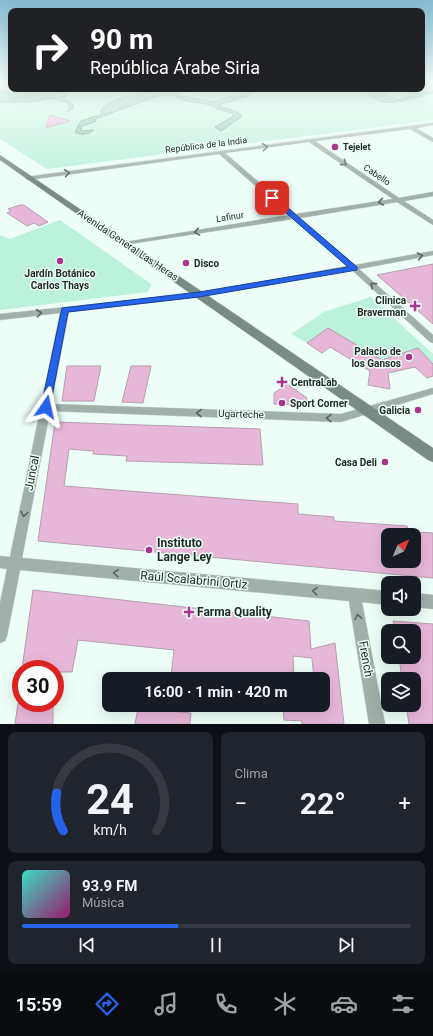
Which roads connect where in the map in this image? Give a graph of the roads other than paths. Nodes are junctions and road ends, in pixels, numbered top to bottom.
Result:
1 (433, 124) edge
2 (422, 126) junction
3 (411, 127) junction
4 (432, 131) edge
5 (425, 135) junction
6 (433, 140) edge
7 (311, 141) junction
8 (220, 152) junction
9 (0, 157) edge
10 (28, 178) junction
11 (433, 194) edge
12 (398, 199) junction
13 (293, 216) junction
14 (433, 223) edge
15 (125, 244) junction
16 (433, 253) edge
17 (354, 268) junction
18 (199, 294) junction
19 (65, 310) junction
20 (0, 317) edge
21 (433, 340) edge
22 (433, 391) edge
23 (46, 407) junction
24 (367, 411) junction
25 (433, 456) edge
26 (0, 562) edge
27 (14, 563) junction
28 (354, 594) junction
29 (381, 597) edge
30 (421, 601) edge
31 (433, 602) edge
32 (0, 636) edge
33 (377, 724) edge

1 - 2 street, República de la India
2 - 3 street, República de la India
2 - 4 street
3 - 5 street
3 - 7 street, República de la India
4 - 5 street
5 - 6 street
8 -> 7 street, República de la India
7 -> 12 street, Cabello
10 -> 8 street, República de la India
8 - 13 street
9 - 10 main road, Avenida General Las Heras
10 - 15 main road, Avenida General Las Heras
11 - 12 street, Lafinur
12 -> 13 street, Lafinur
12 - 14 street, Cabello
13 -> 15 street, Lafinur
13 - 17 street
15 - 18 main road, Avenida General Las Heras
17 -> 16 street
17 - 18 street
21 -> 17 street
18 - 19 street
18 - 24 main road, Avenida General Las Heras
20 -> 19 street
19 - 23 street, Juncal
22 - 24 street, Ugarteche
24 -> 23 street, Ugarteche
23 -> 27 street, Juncal
24 - 25 main road, Avenida General Las Heras
26 - 27 street, Raúl Scalabrini Ortiz
28 -> 27 street, Raúl Scalabrini Ortiz
27 - 32 street, Juncal
28 - 29 street, Raúl Scalabrini Ortiz
33 -> 28 street, French
30 - 31 street

